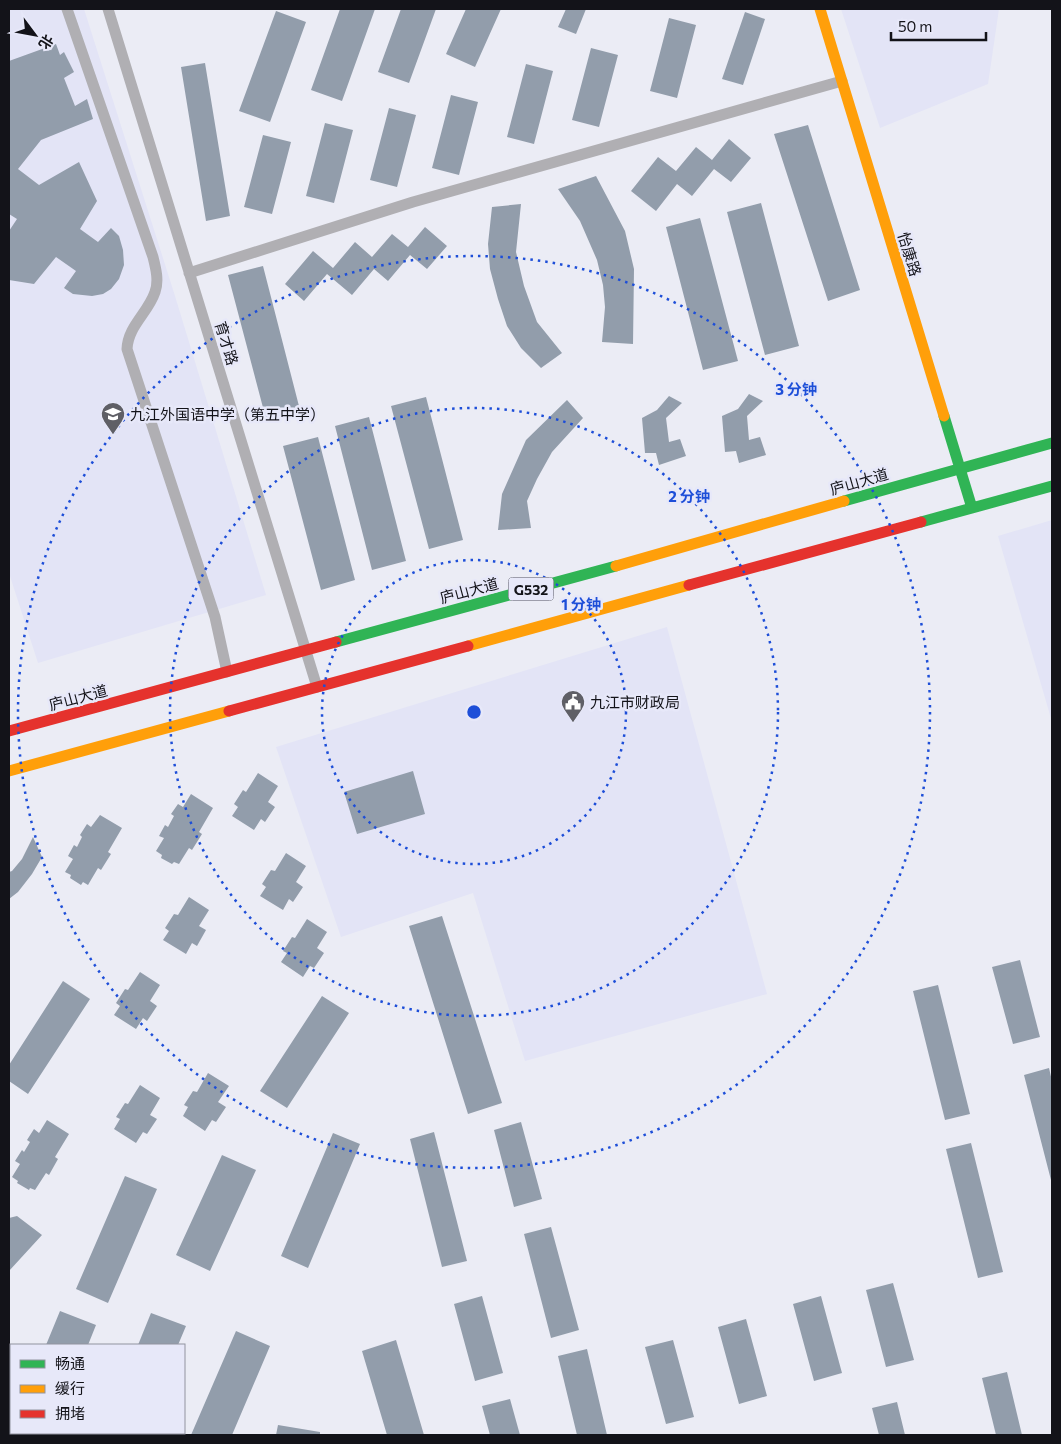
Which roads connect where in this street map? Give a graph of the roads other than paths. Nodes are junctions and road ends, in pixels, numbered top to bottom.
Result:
1 (67, 9) edge
2 (108, 9) edge
3 (820, 9) edge
4 (842, 81) junction
5 (189, 273) junction
6 (1052, 443) edge
7 (959, 469) junction
8 (1052, 486) edge
9 (972, 508) junction
10 (306, 650) junction
11 (227, 672) junction
12 (317, 687) junction
13 (9, 731) edge
14 (9, 772) edge

1 - 11 street
2 - 5 street, 育才路
3 - 4 main road, 怡康路
4 - 5 street
4 - 7 main road, 怡康路
5 - 10 street, 育才路
6 - 7 main road, 庐山大道 / G532
7 - 9 main road, 怡康路
7 - 10 main road, 庐山大道 / G532
8 - 9 main road, G532
9 - 12 main road, G532
10 - 11 main road, 庐山大道 / G532
10 - 12 street, 育才路
11 - 13 main road, 庐山大道 / G532
12 - 14 main road, G532

